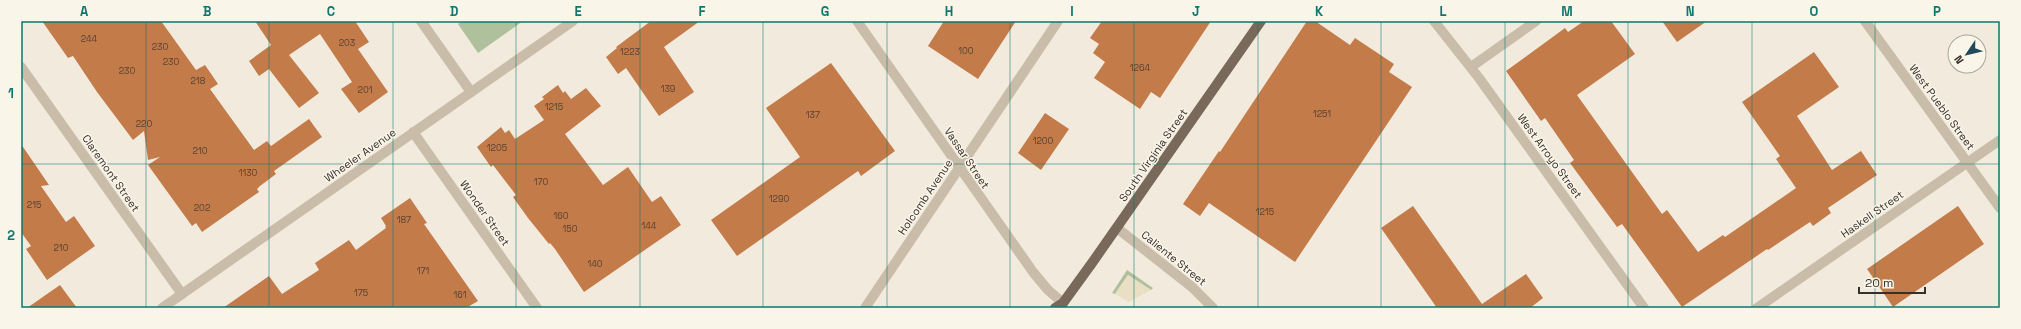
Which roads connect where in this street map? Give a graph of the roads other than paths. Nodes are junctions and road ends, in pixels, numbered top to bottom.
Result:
1 (420, 21) edge
2 (573, 21) edge
3 (857, 21) edge
4 (1058, 21) edge
5 (1261, 21) edge
6 (1434, 21) edge
7 (1536, 21) edge
8 (1865, 21) edge
9 (1470, 67) junction
10 (21, 68) edge
11 (471, 92) junction
12 (413, 132) junction
13 (2000, 140) edge
14 (1968, 163) junction
15 (960, 168) junction
16 (2000, 208) edge
17 (1117, 228) junction
18 (182, 294) junction
19 (1061, 306) edge
20 (162, 308) edge
21 (537, 308) edge
22 (865, 308) edge
23 (1213, 308) edge
24 (1644, 308) edge
25 (1757, 308) edge

1 - 11 street
2 - 11 street, Wheeler Avenue
3 - 15 street, Vassar Street
4 - 15 street, Holcomb Avenue
5 - 17 main road, South Virginia Street
6 - 9 street, West Arroyo Street
7 - 9 street
8 - 14 street, West Pueblo Street
9 - 24 street, West Arroyo Street
10 - 18 street, Claremont Street
11 - 12 street, Wheeler Avenue
12 - 18 street, Wheeler Avenue
12 - 21 street, Wonder Street
13 - 14 street, Haskell Street
14 - 16 street, West Pueblo Street
14 - 25 street, Haskell Street
15 - 19 street, Vassar Street
15 - 22 street, Holcomb Avenue
17 - 19 main road, South Virginia Street
17 - 23 street, Caliente Street
18 - 20 street, Wheeler Avenue

